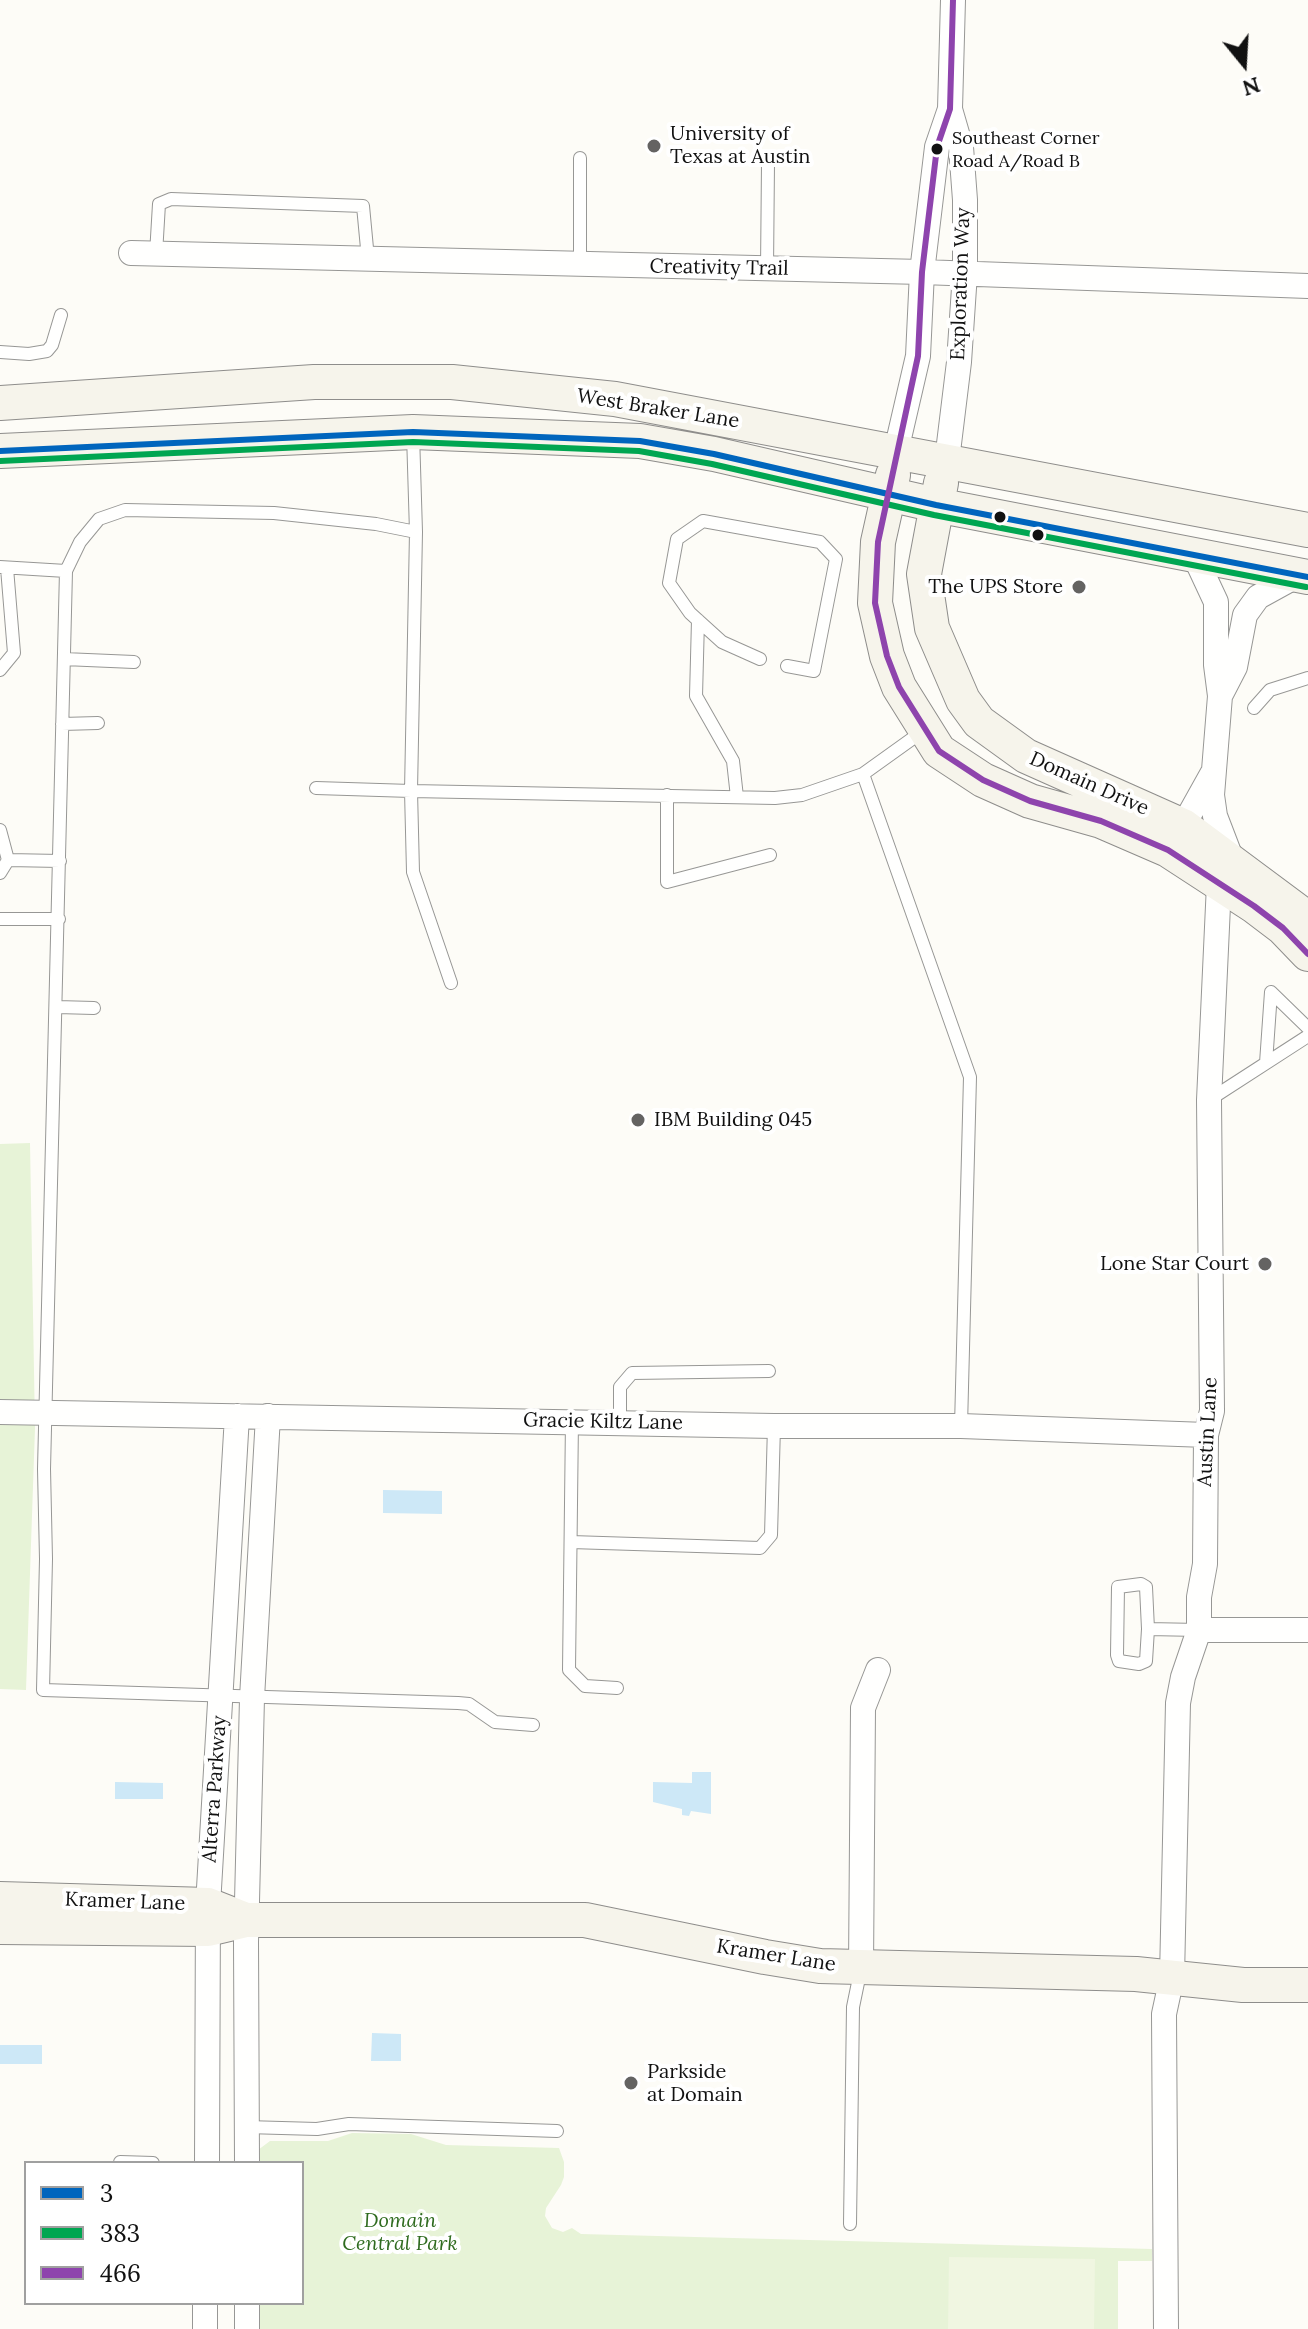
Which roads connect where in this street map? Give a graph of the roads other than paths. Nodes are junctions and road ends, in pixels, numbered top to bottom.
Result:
1 (953, 0) edge
2 (950, 109) junction
3 (580, 158) dead end
4 (768, 163) dead end
5 (131, 253) dead end
6 (156, 254) junction
7 (368, 259) junction
8 (580, 264) junction
9 (767, 269) junction
10 (922, 272) junction
11 (965, 273) junction
12 (1308, 286) edge
13 (61, 315) dead end
14 (0, 352) edge
15 (0, 403) edge
16 (413, 432) junction
17 (0, 451) edge
18 (896, 451) junction
19 (947, 460) junction
20 (890, 495) junction
21 (936, 505) junction
22 (1308, 530) edge
23 (416, 532) junction
24 (1195, 557) junction
25 (4, 567) edge
26 (66, 571) junction
27 (1303, 576) edge
28 (698, 620) junction
29 (64, 659) junction
30 (760, 659) dead end
31 (134, 662) dead end
32 (787, 666) dead end
33 (0, 670) edge
34 (1308, 678) edge
35 (1220, 696) junction
36 (963, 700) junction
37 (1254, 708) dead end
38 (98, 723) dead end
39 (62, 724) junction
40 (925, 729) junction
41 (1213, 772) junction
42 (863, 774) junction
43 (316, 788) dead end
44 (411, 791) junction
45 (667, 795) junction
46 (737, 797) junction
47 (0, 830) edge
48 (1175, 838) junction
49 (770, 855) dead end
50 (8, 860) junction
51 (60, 861) junction
52 (0, 873) edge
53 (1226, 875) junction
54 (0, 919) edge
55 (59, 919) junction
56 (1307, 942) edge
57 (451, 983) dead end
58 (57, 1007) junction
59 (94, 1008) dead end
60 (1308, 1028) edge
61 (1308, 1036) edge
62 (1266, 1063) junction
63 (1209, 1100) junction
64 (769, 1371) dead end
65 (0, 1412) edge
66 (46, 1413) junction
67 (237, 1416) junction
68 (268, 1416) junction
69 (572, 1420) junction
70 (620, 1421) junction
71 (774, 1426) junction
72 (961, 1426) junction
73 (1206, 1435) junction
74 (571, 1542) junction
75 (1148, 1629) junction
76 (1199, 1630) junction
77 (1308, 1630) edge
78 (878, 1670) dead end
79 (617, 1688) dead end
80 (221, 1697) junction
81 (252, 1698) junction
82 (533, 1725) dead end
83 (0, 1899) edge
84 (208, 1917) junction
85 (246, 1920) junction
86 (0, 1927) edge
87 (861, 1968) junction
88 (1172, 1977) junction
89 (1308, 1985) edge
90 (246, 2127) junction
91 (557, 2131) dead end
92 (207, 2161) edge
93 (247, 2161) edge
94 (850, 2224) dead end
95 (205, 2305) edge
96 (247, 2305) edge
97 (205, 2329) edge
98 (247, 2329) edge
99 (1166, 2329) edge

1 - 2 street, Exploration Way
2 - 10 street, Exploration Way
2 - 11 street, Exploration Way
3 - 8 lane
4 - 9 lane
5 - 6 street, Creativity Trail
6 - 7 street, Creativity Trail
6 - 7 lane
7 - 8 street, Creativity Trail
8 - 9 street, Creativity Trail
9 - 10 street, Creativity Trail
10 - 11 street, Creativity Trail
10 - 18 street, Exploration Way
11 - 12 street, Creativity Trail
11 - 19 street, Exploration Way
13 - 14 lane
15 - 18 street, West Braker Lane
16 - 17 street, West Braker Lane
16 - 20 street, West Braker Lane
16 - 23 lane
18 - 19 street, West Braker Lane
18 - 20 street, Domain Drive
19 - 21 street, Domain Drive
19 - 22 street, West Braker Lane
20 - 21 street, West Braker Lane
20 - 40 street, Domain Drive
21 - 24 street, West Braker Lane
21 - 36 street, Domain Drive
23 - 26 lane
23 - 44 lane
24 - 27 street, West Braker Lane
24 - 35 street
25 - 26 lane
25 - 33 lane
26 - 29 lane
27 - 35 street
28 - 30 lane
28 - 32 lane
28 - 46 lane
29 - 31 lane
29 - 39 lane
34 - 37 lane
35 - 41 street
36 - 40 street
36 - 48 street, Domain Drive
38 - 39 lane
39 - 51 lane
40 - 42 lane
40 - 48 street, Domain Drive
41 - 48 street
41 - 53 street
42 - 46 lane
42 - 72 lane
43 - 44 lane
44 - 45 lane
44 - 57 lane
45 - 46 lane
45 - 49 lane
47 - 50 lane
48 - 53 street, Domain Drive
50 - 51 lane
50 - 52 lane
51 - 55 lane
53 - 56 street, Domain Drive
53 - 63 street, Austin Lane
54 - 55 lane
55 - 58 lane
58 - 59 lane
58 - 66 lane
60 - 62 lane
61 - 62 lane
62 - 63 lane
63 - 73 street, Austin Lane
64 - 70 lane
65 - 66 street, Gracie Kiltz Lane
66 - 67 street, Gracie Kiltz Lane
66 - 80 lane
67 - 68 street, Gracie Kiltz Lane
67 - 80 street, Alterra Parkway
68 - 69 street, Gracie Kiltz Lane
68 - 81 street, Alterra Parkway
69 - 70 street, Gracie Kiltz Lane
69 - 74 lane
70 - 71 street, Gracie Kiltz Lane
71 - 72 street, Gracie Kiltz Lane
71 - 74 lane
72 - 73 street, Gracie Kiltz Lane
73 - 76 street, Austin Lane
74 - 79 lane
75 - 75 lane
75 - 76 lane
76 - 77 street
76 - 88 street, Austin Lane
78 - 87 street
80 - 81 lane
80 - 84 street, Alterra Parkway
81 - 82 lane
81 - 85 street, Alterra Parkway
83 - 84 street, Kramer Lane
84 - 85 street, Kramer Lane
84 - 86 street, Kramer Lane
84 - 92 street, Alterra Parkway
85 - 87 street, Kramer Lane
85 - 90 street, Alterra Parkway
87 - 88 street, Kramer Lane
87 - 94 lane
88 - 89 street, Kramer Lane
88 - 99 street, Austin Lane
90 - 91 lane
90 - 93 street, Alterra Parkway
95 - 97 street
96 - 98 street

